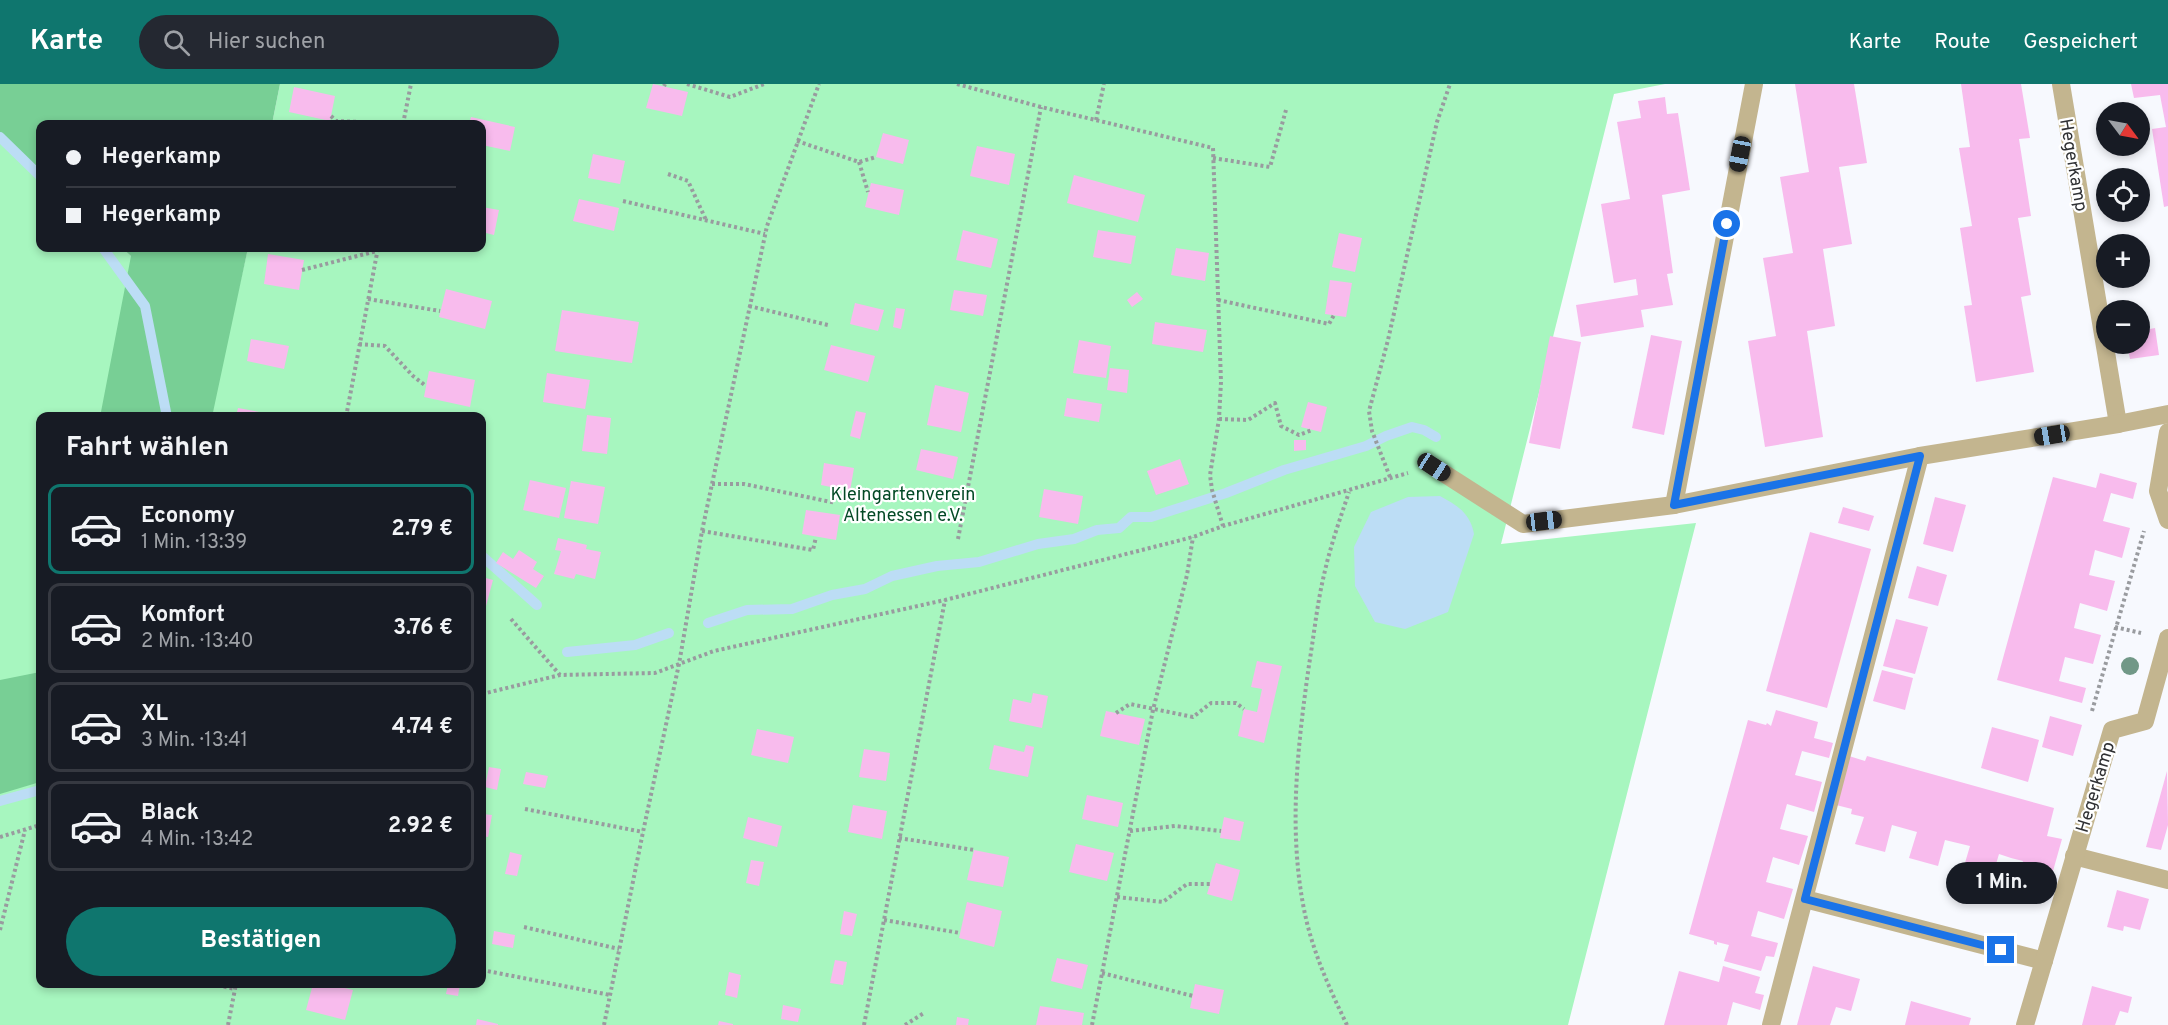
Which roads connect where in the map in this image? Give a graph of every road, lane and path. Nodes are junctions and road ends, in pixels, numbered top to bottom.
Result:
1 (411, 84) edge
2 (687, 84) edge
3 (764, 84) edge
4 (817, 84) edge
5 (957, 84) edge
6 (1104, 84) edge
7 (1450, 84) edge
8 (1754, 84) edge
9 (2061, 84) edge
10 (1041, 107) junction
11 (1286, 111) dead end
12 (331, 116) dead end
13 (335, 120) edge
14 (404, 120) edge
15 (1096, 120) junction
16 (797, 141) junction
17 (876, 156) dead end
18 (1214, 158) junction
19 (859, 162) junction
20 (668, 174) dead end
21 (868, 192) dead end
22 (623, 201) dead end
23 (707, 221) junction
24 (765, 234) junction
25 (367, 252) edge
26 (377, 252) edge
27 (302, 270) dead end
28 (368, 299) junction
29 (1218, 300) junction
30 (749, 306) junction
31 (440, 311) dead end
32 (1334, 315) dead end
33 (828, 325) dead end
34 (359, 344) junction
35 (426, 386) dead end
36 (347, 412) edge
37 (2168, 414) edge
38 (1219, 419) junction
39 (2118, 424) junction
40 (1312, 430) dead end
41 (2168, 432) edge
42 (1920, 456) junction
43 (1434, 467) joint
44 (1390, 477) junction
45 (712, 484) junction
46 (1349, 491) junction
47 (2158, 491) junction
48 (836, 503) dead end
49 (1674, 505) junction
50 (2168, 520) edge
51 (1223, 526) junction
52 (702, 531) junction
53 (816, 537) dead end
54 (1193, 537) junction
55 (958, 539) dead end
56 (945, 600) junction
57 (511, 619) dead end
58 (2168, 638) edge
59 (679, 664) junction
60 (560, 675) junction
61 (486, 693) edge
62 (1244, 709) dead end
63 (1153, 710) junction
64 (1116, 712) dead end
65 (2112, 730) junction
66 (525, 809) dead end
67 (36, 826) edge
68 (25, 830) junction
69 (1130, 831) junction
70 (1221, 831) dead end
71 (643, 832) junction
72 (0, 837) edge
73 (899, 838) junction
74 (974, 850) dead end
75 (2074, 856) junction
76 (2168, 880) edge
77 (1210, 884) dead end
78 (1117, 897) junction
79 (1805, 899) junction
80 (884, 920) junction
81 (524, 927) dead end
82 (0, 930) edge
83 (960, 933) dead end
84 (619, 949) junction
85 (2044, 961) junction
86 (486, 971) edge
87 (1102, 974) junction
88 (236, 988) edge
89 (610, 995) junction
90 (1193, 996) dead end
91 (924, 1013) dead end
92 (228, 1025) edge
93 (604, 1025) edge
94 (864, 1025) edge
95 (905, 1025) edge
96 (1092, 1025) edge
97 (1347, 1025) edge
98 (1771, 1025) edge
99 (2025, 1025) edge

1 - 14 path
2 - 3 path
4 - 16 path
5 - 10 path
6 - 15 path
7 - 44 path
8 - 49 street
9 - 39 street, Hegerkamp
10 - 15 path
10 - 55 path
11 - 18 path
12 - 13 path
15 - 18 path
16 - 19 path
16 - 24 path
17 - 19 path
18 - 29 path
19 - 21 path
20 - 23 path
22 - 23 path
23 - 24 path
24 - 30 path
25 - 27 path
26 - 28 path
28 - 31 path
28 - 34 path
29 - 32 path
29 - 38 path
30 - 33 path
30 - 45 path
34 - 35 path
34 - 36 path
37 - 39 street
38 - 40 path
38 - 51 path
39 - 42 street
41 - 47 street
42 - 49 street
42 - 79 street
43 - 44 path
43 - 49 street
44 - 46 path
45 - 48 path
45 - 52 path
46 - 51 path
46 - 97 path
47 - 50 street
47 - 65 path
51 - 54 path
52 - 53 path
52 - 59 path
54 - 56 path
54 - 63 path
56 - 59 path
56 - 73 path
57 - 60 path
58 - 65 street, Hegerkamp
59 - 60 path
59 - 71 path
60 - 61 path
62 - 63 path
63 - 64 path
63 - 69 path
65 - 75 street, Hegerkamp
66 - 71 path
67 - 68 path
68 - 72 path
68 - 82 path
69 - 70 path
69 - 78 path
71 - 84 path
73 - 74 path
73 - 80 path
75 - 76 street, Hegerkamp
75 - 85 street, Hegerkamp
77 - 78 path
78 - 87 path
79 - 85 street
79 - 98 street
80 - 83 path
80 - 94 path
81 - 84 path
84 - 89 path
85 - 99 street, Hegerkamp
86 - 89 path
87 - 90 path
87 - 96 path
88 - 92 path
89 - 93 path
91 - 95 path

